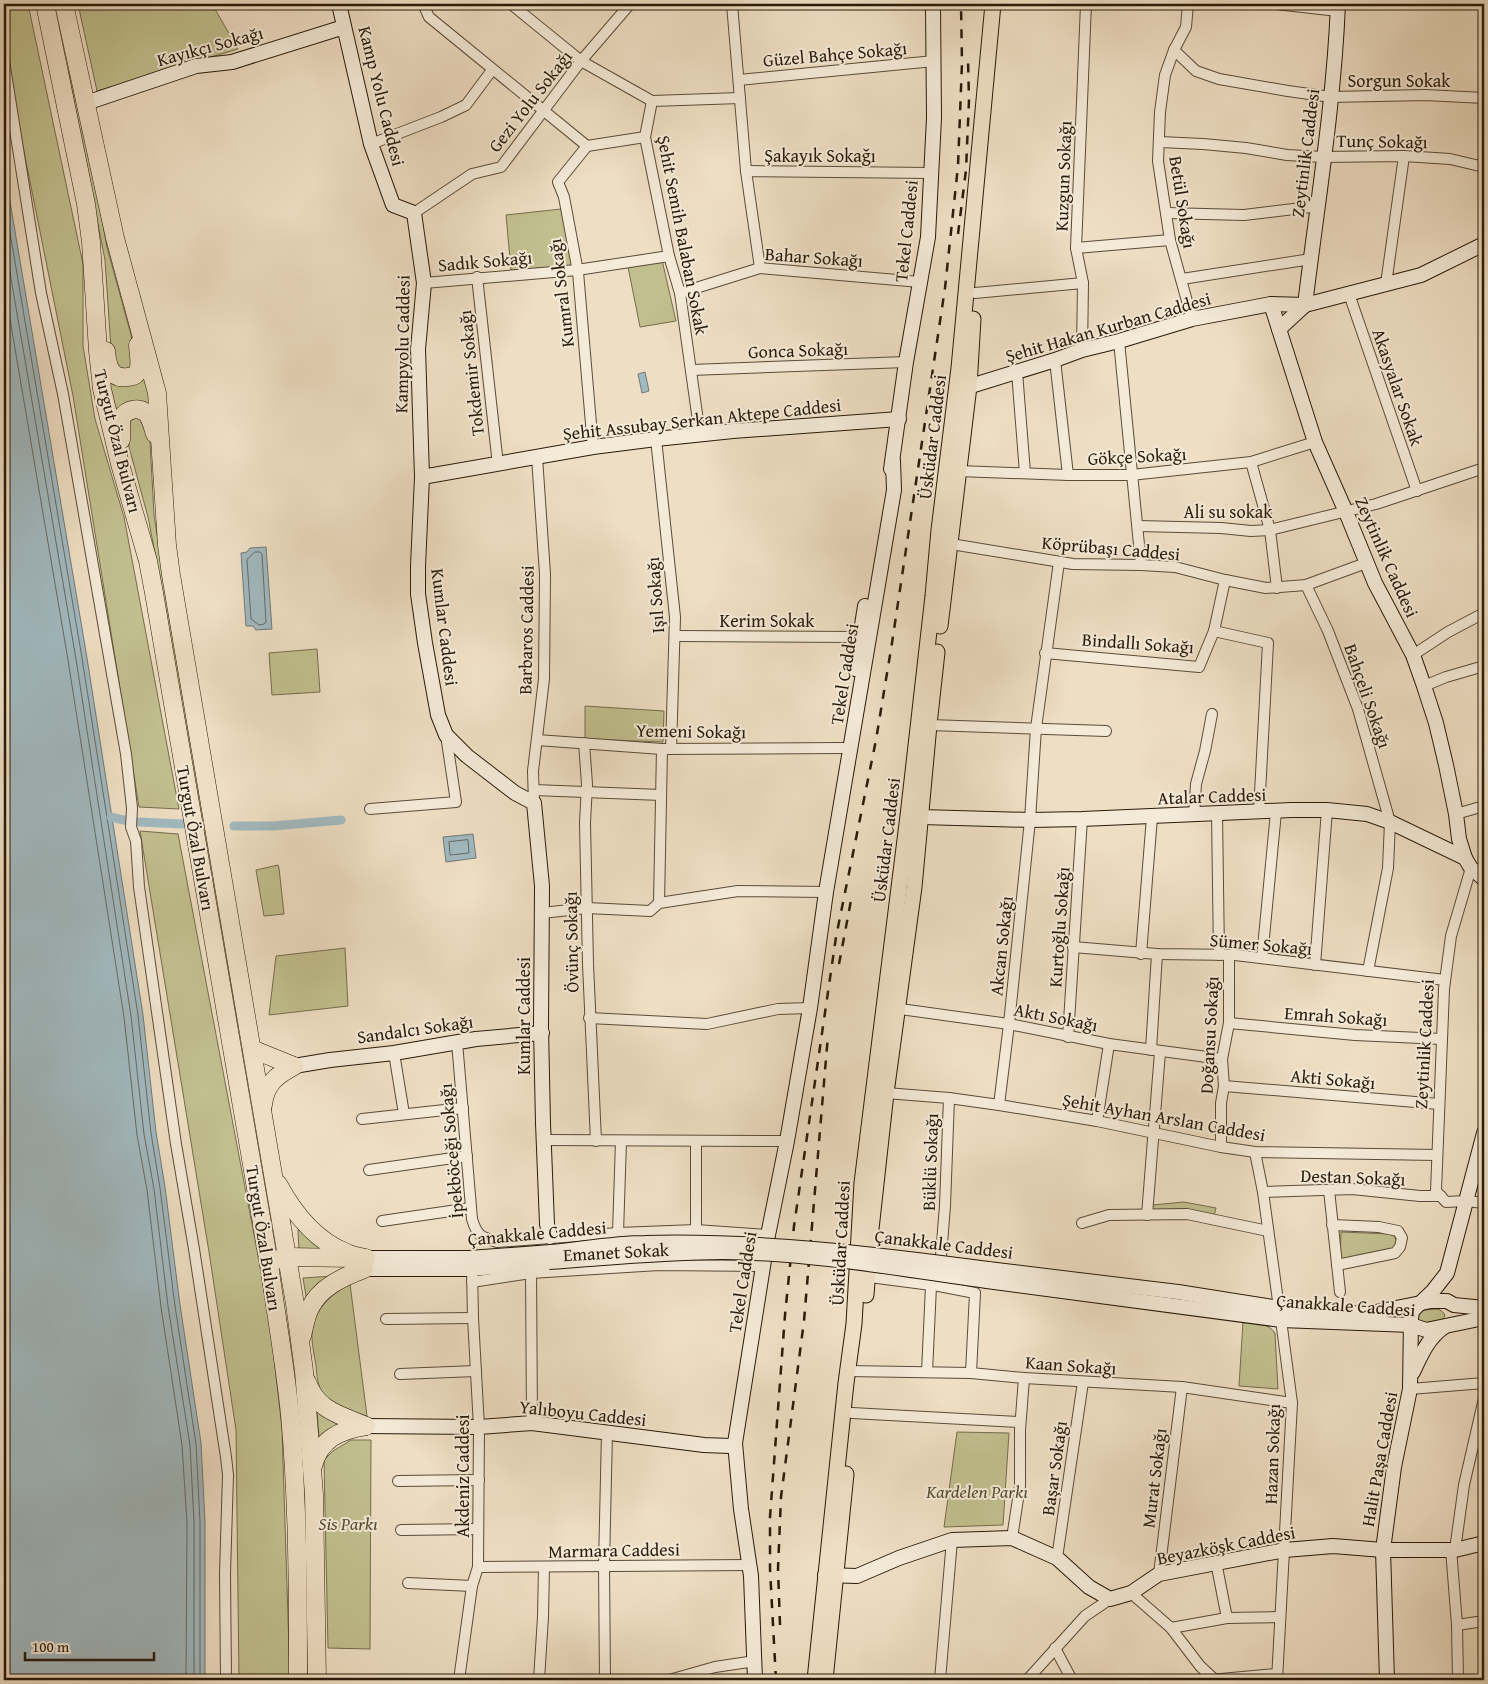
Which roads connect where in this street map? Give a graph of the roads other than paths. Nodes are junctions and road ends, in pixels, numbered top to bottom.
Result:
1 (45, 4) edge
2 (64, 4) edge
3 (339, 4) edge
4 (423, 4) edge
5 (511, 4) edge
6 (630, 4) edge
7 (732, 4) edge
8 (933, 4) edge
9 (993, 4) edge
10 (1003, 4) edge
11 (1086, 4) edge
12 (1188, 4) edge
13 (1276, 4) edge
14 (1338, 7) edge
15 (344, 27) junction
16 (1174, 50) junction
17 (4, 61) edge
18 (934, 61) junction
19 (581, 62) junction
20 (492, 70) junction
21 (739, 80) junction
22 (1331, 96) junction
23 (740, 98) junction
24 (1484, 98) edge
25 (652, 101) junction
26 (86, 103) junction
27 (543, 110) junction
28 (646, 136) junction
29 (1160, 142) junction
30 (371, 144) junction
31 (586, 146) junction
32 (1404, 156) junction
33 (1324, 157) junction
34 (1484, 167) edge
35 (746, 171) junction
36 (931, 172) junction
37 (1319, 206) junction
38 (414, 213) junction
39 (1166, 214) junction
40 (1170, 240) junction
41 (1484, 244) edge
42 (1076, 248) junction
43 (669, 256) junction
44 (1311, 259) junction
45 (760, 268) junction
46 (577, 270) junction
47 (477, 278) junction
48 (1182, 279) junction
49 (93, 282) junction
50 (920, 282) junction
51 (424, 283) junction
52 (1083, 283) junction
53 (1386, 284) junction
54 (680, 293) junction
55 (975, 293) junction
56 (1349, 294) junction
57 (1271, 304) junction
58 (1305, 305) junction
59 (137, 318) junction
60 (1192, 319) junction
61 (1280, 328) junction
62 (1119, 341) junction
63 (1082, 350) junction
64 (1056, 360) junction
65 (906, 362) junction
66 (691, 370) junction
67 (1017, 372) junction
68 (963, 388) junction
69 (899, 419) junction
70 (700, 435) junction
71 (656, 439) junction
72 (1315, 442) junction
73 (593, 447) junction
74 (161, 454) junction
75 (537, 457) junction
76 (893, 460) junction
77 (1251, 462) junction
78 (120, 464) junction
79 (498, 465) junction
80 (1484, 468) edge
81 (958, 471) junction
82 (1025, 474) junction
83 (1068, 475) junction
84 (1133, 475) junction
85 (422, 477) junction
86 (1417, 491) junction
87 (1346, 512) junction
88 (1138, 526) junction
89 (1270, 530) junction
90 (944, 543) junction
91 (1059, 562) junction
92 (1366, 563) junction
93 (1141, 565) junction
94 (1225, 580) junction
95 (1306, 585) junction
96 (1277, 588) junction
97 (1484, 613) edge
98 (1214, 631) junction
99 (675, 636) junction
100 (859, 637) junction
101 (1045, 653) junction
102 (1413, 655) junction
103 (1484, 666) edge
104 (1424, 686) junction
105 (1212, 714) dead end
106 (929, 725) junction
107 (1036, 728) junction
108 (1106, 731) dead end
109 (446, 735) junction
110 (537, 740) junction
111 (584, 743) junction
112 (844, 748) junction
113 (666, 749) junction
114 (587, 792) junction
115 (661, 795) junction
116 (532, 797) junction
117 (1484, 806) edge
118 (370, 809) dead end
119 (1327, 810) junction
120 (1259, 812) junction
121 (1276, 812) junction
122 (1217, 814) junction
123 (1456, 814) junction
124 (1194, 815) junction
125 (915, 817) junction
126 (1152, 817) junction
127 (1082, 819) junction
128 (1030, 820) junction
129 (1390, 822) junction
130 (1468, 863) junction
131 (1484, 880) edge
132 (826, 892) junction
133 (659, 903) junction
134 (587, 908) junction
135 (542, 913) junction
136 (1073, 947) junction
137 (1140, 954) junction
138 (1157, 954) junction
139 (1224, 955) junction
140 (1262, 958) junction
141 (1315, 965) junction
142 (1368, 971) junction
143 (1445, 980) junction
144 (892, 1007) junction
145 (810, 1008) junction
146 (589, 1018) junction
147 (1229, 1023) junction
148 (1009, 1024) junction
149 (542, 1033) junction
150 (1068, 1037) junction
151 (1442, 1039) junction
152 (457, 1042) junction
153 (1109, 1044) junction
154 (252, 1049) junction
155 (1155, 1051) junction
156 (394, 1053) junction
157 (1222, 1059) junction
158 (294, 1066) junction
159 (1224, 1086) junction
160 (886, 1093) junction
161 (949, 1098) junction
162 (1439, 1104) junction
163 (999, 1105) junction
164 (463, 1108) junction
165 (262, 1111) junction
166 (404, 1114) junction
167 (362, 1119) dead end
168 (1097, 1121) junction
169 (1152, 1132) junction
170 (1484, 1133) edge
171 (544, 1140) junction
172 (596, 1141) junction
173 (621, 1141) junction
174 (696, 1141) junction
175 (787, 1141) junction
176 (1221, 1147) junction
177 (1255, 1152) junction
178 (1437, 1155) junction
179 (467, 1156) junction
180 (369, 1170) dead end
181 (273, 1174) junction
182 (1329, 1190) junction
183 (1263, 1192) junction
184 (1441, 1196) junction
185 (1466, 1200) junction
186 (1484, 1203) edge
187 (471, 1208) junction
188 (1147, 1214) junction
189 (382, 1221) dead end
190 (1082, 1223) dead end
191 (1332, 1225) junction
192 (696, 1230) junction
193 (1268, 1231) junction
194 (618, 1233) junction
195 (768, 1235) junction
196 (550, 1237) junction
197 (550, 1257) junction
198 (269, 1264) junction
199 (288, 1264) junction
200 (365, 1264) junction
201 (1336, 1265) junction
202 (763, 1266) junction
203 (531, 1268) junction
204 (1447, 1273) junction
205 (472, 1276) junction
206 (862, 1276) junction
207 (935, 1286) junction
208 (1340, 1292) dead end
209 (1420, 1304) junction
210 (1454, 1305) junction
211 (1484, 1308) edge
212 (1280, 1314) junction
213 (472, 1318) junction
214 (1484, 1318) edge
215 (386, 1319) dead end
216 (1411, 1325) junction
217 (1442, 1328) junction
218 (300, 1343) junction
219 (304, 1371) junction
220 (476, 1371) junction
221 (852, 1371) junction
222 (927, 1372) junction
223 (400, 1374) dead end
224 (971, 1374) junction
225 (1024, 1378) junction
226 (1083, 1382) junction
227 (1411, 1382) junction
228 (1484, 1383) edge
229 (1182, 1387) junction
230 (1484, 1398) edge
231 (1292, 1403) junction
232 (852, 1413) junction
233 (1020, 1422) junction
234 (532, 1423) junction
235 (366, 1426) junction
236 (479, 1427) junction
237 (607, 1432) junction
238 (735, 1444) junction
239 (312, 1469) junction
240 (479, 1480) junction
241 (398, 1481) dead end
242 (478, 1529) junction
243 (401, 1530) dead end
244 (1012, 1538) junction
245 (952, 1540) junction
246 (1484, 1543) edge
247 (1453, 1549) junction
248 (1285, 1550) junction
249 (1383, 1550) junction
250 (1057, 1558) junction
251 (1216, 1562) junction
252 (604, 1565) junction
253 (749, 1565) junction
254 (478, 1567) junction
255 (544, 1567) junction
256 (1159, 1574) junction
257 (831, 1575) junction
258 (408, 1584) dead end
259 (472, 1586) junction
260 (1131, 1593) junction
261 (1110, 1599) junction
262 (1280, 1617) junction
263 (1227, 1618) junction
264 (1484, 1621) edge
265 (1457, 1625) junction
266 (1171, 1628) junction
267 (1055, 1648) junction
268 (755, 1661) junction
269 (1276, 1677) edge
270 (226, 1680) edge
271 (298, 1680) edge
272 (317, 1680) edge
273 (459, 1680) edge
274 (539, 1680) edge
275 (605, 1680) edge
276 (669, 1680) edge
277 (755, 1680) edge
278 (815, 1680) edge
279 (825, 1680) edge
280 (940, 1680) edge
281 (1027, 1680) edge
282 (1072, 1680) edge
283 (1213, 1680) edge
284 (1387, 1680) edge
285 (1458, 1680) edge

1 - 49 highway, Turgut Özal Bulvarı
2 - 26 highway, Turgut Özal Bulvarı
3 - 15 street, Kamp Yolu Caddesi
4 - 20 street
5 - 19 street
6 - 19 street, Gezi Yolu Sokağı
7 - 21 street
8 - 18 street, Tekel Caddesi
9 - 68 main road, Üsküdar Caddesi
10 - 55 main road, Üsküdar Caddesi
11 - 42 street, Kuzgun Sokağı
12 - 16 street, Betül Sokağı
13 - 14 street
14 - 22 street, Zeytinlik Caddesi
15 - 26 street, Kayıkçı Sokağı
15 - 30 street, Kamp Yolu Caddesi
16 - 22 street, Sorgun Sokak
16 - 29 street, Betül Sokağı
17 - 270 street
18 - 21 street, Güzel Bahçe Sokağı
18 - 36 street, Tekel Caddesi
19 - 25 street
19 - 27 street, Gezi Yolu Sokağı
20 - 27 street
20 - 30 street
21 - 23 street
22 - 24 street, Sorgun Sokak
22 - 33 street, Zeytinlik Caddesi
23 - 25 street
23 - 35 street
25 - 28 street, Şehit Semih Balaban Sokak
26 - 59 highway, Turgut Özal Bulvarı
27 - 31 street
27 - 38 street, Gezi Yolu Sokağı
28 - 31 street
28 - 43 street, Şehit Semih Balaban Sokak
29 - 33 street, Tunç Sokağı
29 - 39 street, Betül Sokağı
30 - 38 street, Kamp Yolu Caddesi
31 - 46 street, Kumral Sokağı
32 - 33 street, Tunç Sokağı
32 - 34 street, Tunç Sokağı
32 - 53 street
33 - 37 street, Zeytinlik Caddesi
35 - 36 street, Şakayık Sokağı
35 - 45 street, Şakayık Sokağı
36 - 50 street, Tekel Caddesi
37 - 39 street
37 - 44 street, Zeytinlik Caddesi
38 - 51 street, Kampyolu Caddesi
39 - 40 street, Betül Sokağı
40 - 42 street
40 - 48 street, Betül Sokağı
41 - 53 street
42 - 52 street, Kuzgun Sokağı
43 - 46 street, Sadık Sokağı
43 - 54 street, Şehit Semih Balaban Sokak
44 - 48 street
44 - 58 street, Zeytinlik Caddesi
45 - 50 street, Bahar Sokağı
45 - 54 street, Bahar Sokağı
46 - 47 street, Sadık Sokağı
46 - 73 street, Kumral Sokağı
47 - 51 street, Sadık Sokağı
47 - 79 street, Tokdemir Sokağı
48 - 60 street, Betül Sokağı
49 - 59 highway
49 - 78 highway, Turgut Özal Bulvarı
50 - 65 street, Tekel Caddesi
51 - 85 street, Kampyolu Caddesi
52 - 55 street
52 - 63 street, Kuzgun Sokağı
53 - 56 street
54 - 66 street, Şehit Semih Balaban Sokak
55 - 68 main road, Üsküdar Caddesi
56 - 58 street
56 - 86 street, Akasyalar Sokak
57 - 58 street, Şehit Hakan Kurban Caddesi
57 - 60 street, Şehit Hakan Kurban Caddesi
57 - 61 street, Zeytinlik Caddesi
58 - 61 street
59 - 74 highway, Turgut Özal Bulvarı
60 - 62 street, Şehit Hakan Kurban Caddesi
61 - 72 street, Zeytinlik Caddesi
62 - 63 street, Şehit Hakan Kurban Caddesi
62 - 84 street
63 - 64 street, Şehit Hakan Kurban Caddesi
64 - 67 street, Şehit Hakan Kurban Caddesi
64 - 83 street
65 - 66 street, Gonca Sokağı
65 - 69 street, Tekel Caddesi
66 - 70 street, Şehit Semih Balaban Sokak
67 - 68 street, Şehit Hakan Kurban Caddesi
67 - 82 street
68 - 81 main road, Üsküdar Caddesi
68 - 90 main road, Üsküdar Caddesi
69 - 70 street, Şehit Assubay Serkan Aktepe Caddesi
69 - 76 street, Tekel Caddesi
70 - 71 street, Şehit Assubay Serkan Aktepe Caddesi
71 - 73 street, Şehit Assubay Serkan Aktepe Caddesi
71 - 99 street, Işıl Sokağı
72 - 77 street, Gökçe Sokağı
72 - 87 street, Zeytinlik Caddesi
73 - 75 street, Şehit Assubay Serkan Aktepe Caddesi
74 - 78 highway
74 - 154 highway, Turgut Özal Bulvarı
75 - 79 street, Şehit Assubay Serkan Aktepe Caddesi
75 - 110 street, Barbaros Caddesi
76 - 100 street, Tekel Caddesi
76 - 132 street, Tekel Caddesi
77 - 84 street, Gökçe Sokağı
77 - 89 street
78 - 198 highway, Turgut Özal Bulvarı
79 - 85 street, Şehit Assubay Serkan Aktepe Caddesi
80 - 86 street, Ali su sokak
81 - 82 street, Gökçe Sokağı
81 - 90 main road, Üsküdar Caddesi
82 - 83 street, Gökçe Sokağı
83 - 84 street, Gökçe Sokağı
84 - 88 street
85 - 109 street, Kumlar Caddesi
86 - 87 street, Ali su sokak
87 - 89 street, Ali su sokak
87 - 92 street, Zeytinlik Caddesi
88 - 89 street, Ali su sokak
88 - 93 street
89 - 96 street
90 - 91 street, Köprübaşı Caddesi
90 - 106 main road, Üsküdar Caddesi
90 - 125 main road, Üsküdar Caddesi
91 - 93 street, Köprübaşı Caddesi
91 - 101 street, Akcan Sokağı
92 - 95 street, Köprübaşı Caddesi
92 - 102 street, Zeytinlik Caddesi
93 - 94 street, Köprübaşı Caddesi
94 - 96 street, Köprübaşı Caddesi
94 - 98 street, Bindallı Sokağı
95 - 96 street, Köprübaşı Caddesi
95 - 129 street, Bahçeli Sokağı
97 - 102 street
98 - 101 street, Bindallı Sokağı
98 - 120 street
99 - 100 street, Kerim Sokak
99 - 113 street, Işıl Sokağı
100 - 112 street, Tekel Caddesi
101 - 107 street, Akcan Sokağı
102 - 104 street, Zeytinlik Caddesi
103 - 104 street
104 - 123 street, Zeytinlik Caddesi
105 - 124 street
106 - 107 street
106 - 125 main road, Üsküdar Caddesi
107 - 108 street
107 - 128 street, Akcan Sokağı
109 - 116 street, Kumlar Caddesi
109 - 118 street
110 - 111 street, Yemeni Sokağı
110 - 116 street, Barbaros Caddesi
111 - 113 street, Yemeni Sokağı
111 - 114 street, Övünç Sokağı
112 - 113 street, Yemeni Sokağı
112 - 132 street, Tekel Caddesi
113 - 115 street, Işıl Sokağı
114 - 115 street
114 - 116 street
114 - 134 street, Övünç Sokağı
115 - 133 street, Işıl Sokağı
116 - 135 street, Kumlar Caddesi
117 - 123 street
119 - 121 street, Atalar Caddesi
119 - 129 street, Atalar Caddesi
119 - 141 street
120 - 121 street, Atalar Caddesi
120 - 122 street, Atalar Caddesi
121 - 140 street
122 - 124 street, Atalar Caddesi
122 - 139 street, Doğansu Sokağı
123 - 130 street, Zeytinlik Caddesi
124 - 126 street, Atalar Caddesi
125 - 128 street, Atalar Caddesi
125 - 144 main road, Üsküdar Caddesi
126 - 127 street, Atalar Caddesi
126 - 137 street
127 - 128 street, Atalar Caddesi
127 - 136 street, Kurtoğlu Sokağı
128 - 148 street, Akcan Sokağı
129 - 130 street, Atalar Caddesi
129 - 142 street, Bahçeli Sokağı
130 - 131 street, Atalar Caddesi
130 - 143 street, Zeytinlik Caddesi
132 - 133 street
132 - 145 street, Tekel Caddesi
133 - 134 street
134 - 135 street
134 - 146 street, Övünç Sokağı
135 - 149 street, Kumlar Caddesi
136 - 137 street, Sümer Sokağı
136 - 150 street, Kurtoğlu Sokağı
137 - 138 street, Sümer Sokağı
138 - 139 street, Sümer Sokağı
138 - 155 street
139 - 140 street, Sümer Sokağı
139 - 147 street, Doğansu Sokağı
140 - 141 street, Sümer Sokağı
141 - 142 street, Sümer Sokağı
142 - 143 street, Sümer Sokağı
143 - 151 street, Zeytinlik Caddesi
144 - 148 street, Aktı Sokağı
144 - 160 main road, Üsküdar Caddesi
144 - 206 main road, Üsküdar Caddesi
145 - 146 street
145 - 175 street, Tekel Caddesi
146 - 172 street, Övünç Sokağı
147 - 151 street, Emrah Sokağı
147 - 157 street, Doğansu Sokağı
148 - 150 street, Aktı Sokağı
148 - 163 street, Akcan Sokağı
149 - 152 street, Sandalcı Sokağı
149 - 171 street, Kumlar Caddesi
150 - 153 street, Aktı Sokağı
151 - 162 street, Zeytinlik Caddesi
152 - 156 street, Sandalcı Sokağı
152 - 164 street, İpekböceği Sokağı
153 - 155 street, Aktı Sokağı
153 - 168 street
154 - 158 highway
154 - 165 highway, Turgut Özal Bulvarı
155 - 157 street, Aktı Sokağı
155 - 169 street
156 - 158 street, Sandalcı Sokağı
156 - 166 street
157 - 159 street, Doğansu Sokağı
158 - 165 highway
159 - 162 street, Akti Sokağı
159 - 176 street, Doğansu Sokağı
160 - 161 street, Şehit Ayhan Arslan Caddesi
160 - 206 main road, Üsküdar Caddesi
161 - 163 street, Şehit Ayhan Arslan Caddesi
161 - 207 street, Büklü Sokağı
162 - 178 street, Zeytinlik Caddesi
163 - 168 street, Şehit Ayhan Arslan Caddesi
164 - 166 street
164 - 179 street, İpekböceği Sokağı
165 - 181 highway, Turgut Özal Bulvarı
166 - 167 street
168 - 169 street, Şehit Ayhan Arslan Caddesi
169 - 176 street, Şehit Ayhan Arslan Caddesi
169 - 188 street
170 - 185 street
171 - 172 street
171 - 196 street, Kumlar Caddesi
172 - 173 street
173 - 174 street
173 - 194 street
174 - 175 street
174 - 192 street
175 - 195 street, Tekel Caddesi
176 - 177 street, Şehit Ayhan Arslan Caddesi
177 - 178 street, Şehit Ayhan Arslan Caddesi
177 - 183 street, Hazan Sokağı
178 - 184 street, Zeytinlik Caddesi
179 - 180 street
179 - 187 street, İpekböceği Sokağı
181 - 199 highway, Turgut Özal Bulvarı
181 - 200 highway
182 - 183 street, Destan Sokağı
182 - 184 street, Destan Sokağı
182 - 191 street
183 - 193 street, Hazan Sokağı
184 - 185 street
185 - 186 street
185 - 204 street
187 - 189 street
187 - 196 street, İpekböceği Sokağı
188 - 190 street
188 - 193 street
191 - 201 street
191 - 201 street
192 - 194 street, İpekböceği Sokağı
192 - 195 street, İpekböceği Sokağı
193 - 212 street, Hazan Sokağı
194 - 196 street, İpekböceği Sokağı
195 - 202 street, Tekel Caddesi
197 - 200 street, Çanakkale Caddesi
197 - 203 street
197 - 212 street, Çanakkale Caddesi, bridge
198 - 199 highway
198 - 271 highway, Turgut Özal Bulvarı
199 - 200 highway
199 - 218 highway, Turgut Özal Bulvarı
200 - 205 street
200 - 218 highway
201 - 208 street
202 - 203 street, Emanet Sokak
202 - 238 street, Tekel Caddesi
203 - 205 street
203 - 234 street
204 - 209 street
204 - 210 street
205 - 213 street, Akdeniz Caddesi
206 - 207 street
206 - 221 main road, Üsküdar Caddesi
207 - 222 street, Büklü Sokağı
207 - 224 street
209 - 210 street, Çanakkale Caddesi
209 - 212 street, Çanakkale Caddesi
209 - 216 street
210 - 211 street, Çanakkale Caddesi
210 - 217 street
212 - 216 street, Çanakkale Caddesi
212 - 231 street, Hazan Sokağı
213 - 215 street
213 - 220 street, Akdeniz Caddesi
214 - 217 street, Çanakkale Caddesi
216 - 217 street, Çanakkale Caddesi
216 - 227 street
217 - 227 street
218 - 219 highway, Turgut Özal Bulvarı
219 - 235 highway
219 - 239 highway, Turgut Özal Bulvarı
220 - 223 street
220 - 236 street, Akdeniz Caddesi
221 - 222 street, Kaan Sokağı
221 - 232 main road, Üsküdar Caddesi
221 - 257 main road, Üsküdar Caddesi
222 - 224 street, Kaan Sokağı
224 - 225 street, Kaan Sokağı
225 - 226 street, Kaan Sokağı
225 - 233 street
226 - 229 street, Kaan Sokağı
226 - 250 street, Başar Sokağı
227 - 228 street
227 - 249 street, Halit Paşa Caddesi
229 - 231 street, Kaan Sokağı
229 - 256 street, Murat Sokağı
230 - 247 street
231 - 248 street, Hazan Sokağı
232 - 233 street
232 - 257 main road, Üsküdar Caddesi
233 - 244 street
234 - 236 street, Yalıboyu Caddesi
234 - 237 street, Yalıboyu Caddesi
235 - 236 street, Yalıboyu Caddesi
235 - 239 highway
236 - 240 street, Akdeniz Caddesi
237 - 238 street, Yalıboyu Caddesi
237 - 252 street
238 - 253 street, Tekel Caddesi
239 - 272 highway, Turgut Özal Bulvarı
240 - 241 street
240 - 242 street, Akdeniz Caddesi
242 - 243 street
242 - 254 street, Akdeniz Caddesi
244 - 245 street
244 - 250 street
245 - 257 street
245 - 280 street
246 - 247 street, Beyazköşk Caddesi
247 - 249 street, Beyazköşk Caddesi
247 - 265 street
248 - 249 street, Beyazköşk Caddesi
248 - 251 street, Beyazköşk Caddesi
248 - 262 street, Hazan Sokağı
249 - 284 street, Halit Paşa Caddesi
250 - 261 street
251 - 256 street, Beyazköşk Caddesi
251 - 263 street
252 - 253 street, Marmara Caddesi
252 - 255 street, Marmara Caddesi
252 - 275 street
253 - 268 street, Tekel Caddesi
254 - 255 street, Marmara Caddesi
254 - 259 street, Akdeniz Caddesi
255 - 274 street
256 - 260 street, Beyazköşk Caddesi
257 - 278 main road, Üsküdar Caddesi
257 - 279 main road, Üsküdar Caddesi
258 - 259 street
259 - 273 street, Akdeniz Caddesi
260 - 261 street, Beyazköşk Caddesi
260 - 266 street
261 - 267 street
262 - 263 street
262 - 269 street, Hazan Sokağı
263 - 266 street
264 - 265 street
265 - 285 street
266 - 283 street
267 - 281 street
267 - 282 street
268 - 276 street
268 - 277 street, Tekel Caddesi
269 - 283 street

